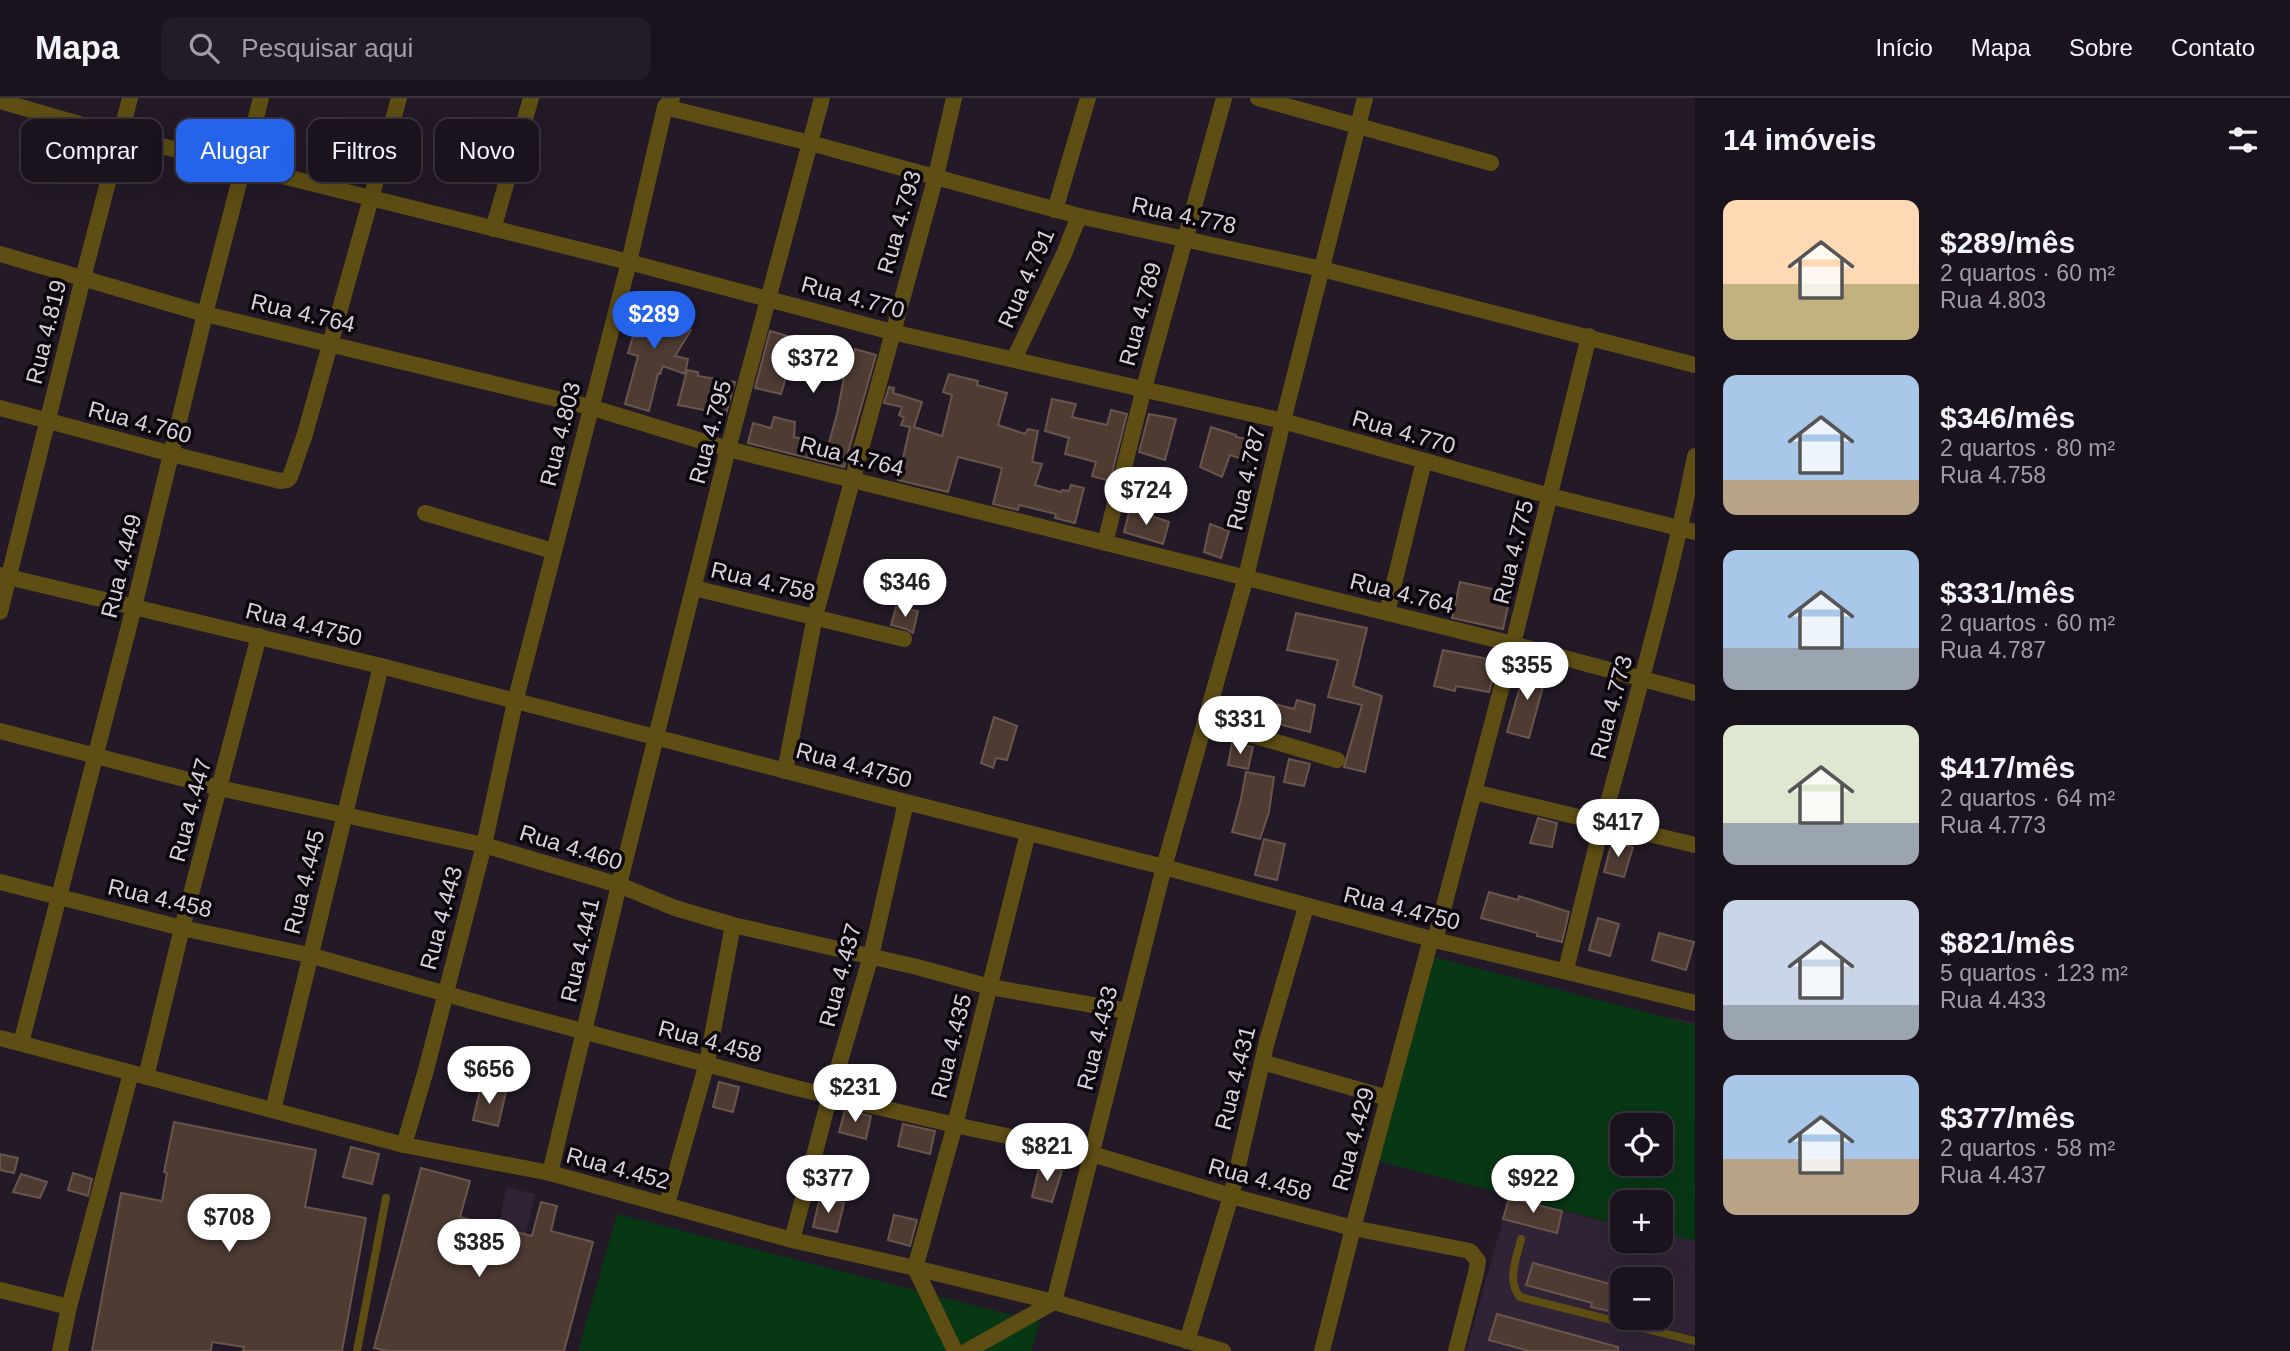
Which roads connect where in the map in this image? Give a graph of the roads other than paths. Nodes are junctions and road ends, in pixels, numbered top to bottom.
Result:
1 (130, 98) edge
2 (261, 98) edge
3 (399, 98) edge
4 (531, 98) edge
5 (822, 98) edge
6 (954, 98) edge
7 (1088, 98) edge
8 (1224, 98) edge
9 (1258, 98) edge
10 (1364, 98) edge
11 (0, 102) edge
12 (668, 103) edge
13 (60, 119) edge
14 (125, 119) edge
15 (256, 119) edge
16 (1358, 125) junction
17 (810, 143) junction
18 (1491, 163) dead end
19 (936, 176) junction
20 (294, 178) edge
21 (109, 182) edge
22 (240, 182) edge
23 (370, 197) junction
24 (1055, 210) junction
25 (1079, 216) junction
26 (493, 229) junction
27 (1184, 238) junction
28 (0, 254) edge
29 (629, 262) junction
30 (1322, 269) junction
31 (83, 278) junction
32 (769, 299) junction
33 (205, 314) junction
34 (892, 332) junction
35 (1589, 335) junction
36 (331, 343) junction
37 (1014, 359) junction
38 (1695, 365) edge
39 (1144, 388) junction
40 (590, 407) junction
41 (0, 408) edge
42 (48, 421) junction
43 (1283, 421) junction
44 (729, 449) junction
45 (172, 454) junction
46 (1695, 456) edge
47 (1424, 461) junction
48 (851, 480) junction
49 (1550, 496) junction
50 (425, 513) dead end
51 (1688, 531) edge
52 (1105, 543) junction
53 (553, 551) junction
54 (5, 576) edge
55 (1246, 577) junction
56 (694, 587) junction
57 (134, 607) junction
58 (0, 612) edge
59 (1387, 612) junction
60 (815, 616) junction
61 (259, 636) junction
62 (904, 639) dead end
63 (1513, 644) junction
64 (381, 666) junction
65 (1642, 680) junction
66 (1695, 693) edge
67 (515, 702) junction
68 (1205, 721) junction
69 (0, 731) edge
70 (656, 737) junction
71 (94, 757) junction
72 (1337, 760) dead end
73 (785, 771) junction
74 (219, 788) junction
75 (1474, 792) junction
76 (906, 803) junction
77 (344, 817) junction
78 (1602, 823) junction
79 (1028, 834) junction
80 (484, 845) junction
81 (1695, 845) edge
82 (1164, 867) junction
83 (0, 882) edge
84 (619, 885) junction
85 (59, 897) junction
86 (1306, 906) junction
87 (733, 925) junction
88 (182, 928) junction
89 (1433, 940) junction
90 (309, 955) junction
91 (871, 956) junction
92 (1566, 970) junction
93 (990, 987) junction
94 (445, 993) junction
95 (1695, 1003) edge
96 (1127, 1011) junction
97 (584, 1030) junction
98 (0, 1038) edge
99 (21, 1043) junction
100 (1262, 1062) junction
101 (707, 1063) junction
102 (138, 1075) junction
103 (830, 1095) junction
104 (1388, 1098) junction
105 (273, 1110) junction
106 (955, 1125) junction
107 (404, 1144) junction
108 (1092, 1154) junction
109 (550, 1174) junction
110 (1231, 1196) junction
111 (386, 1198) dead end
112 (667, 1205) junction
113 (1353, 1228) junction
114 (1521, 1239) dead end
115 (792, 1240) junction
116 (915, 1268) junction
117 (0, 1290) edge
118 (1054, 1303) junction
119 (69, 1307) junction
120 (1187, 1341) junction
121 (1695, 1341) edge
122 (60, 1351) edge
123 (357, 1351) edge
124 (955, 1351) edge
125 (967, 1351) edge
126 (1223, 1351) edge
127 (1322, 1351) edge
128 (1455, 1351) edge

1 - 14 street, Rua 4.819
2 - 15 street, Rua 4.449
3 - 23 street
4 - 26 street
5 - 17 street, Rua 4.795
6 - 19 street, Rua 4.793
7 - 24 street, Rua 4.791
8 - 27 street, Rua 4.789
9 - 16 street
10 - 16 street, Rua 4.787
11 - 13 street, Rua 4.770
12 - 17 street, Rua 4.778
12 - 29 street, Rua 4.803
16 - 18 street
16 - 30 street, Rua 4.787
17 - 19 street, Rua 4.778
17 - 32 street, Rua 4.795
19 - 24 street, Rua 4.778
19 - 34 street, Rua 4.793
20 - 23 street, Rua 4.770
21 - 31 street, Rua 4.819
22 - 33 street, Rua 4.449
23 - 26 street, Rua 4.770
23 - 36 street
24 - 25 street, Rua 4.778
25 - 27 street, Rua 4.778
25 - 37 street, Rua 4.791
26 - 29 street, Rua 4.770
27 - 30 street, Rua 4.778
27 - 39 street, Rua 4.789
28 - 31 street, Rua 4.764
29 - 32 street, Rua 4.770
29 - 40 street, Rua 4.803
30 - 35 street, Rua 4.778
30 - 43 street, Rua 4.787
31 - 33 street, Rua 4.764
31 - 42 street, Rua 4.819
32 - 34 street, Rua 4.770
32 - 44 street, Rua 4.795
33 - 36 street, Rua 4.764
33 - 45 street, Rua 4.449
34 - 37 street, Rua 4.770
34 - 48 street, Rua 4.793
35 - 38 street, Rua 4.778
35 - 49 street, Rua 4.775
36 - 40 street, Rua 4.764
36 - 45 street, Rua 4.760
37 - 39 street, Rua 4.770
39 - 43 street, Rua 4.770
39 - 52 street, Rua 4.789
40 - 44 street, Rua 4.764
40 - 53 street, Rua 4.803
41 - 42 street, Rua 4.760
42 - 45 street, Rua 4.760
42 - 54 street, Rua 4.819
43 - 47 street, Rua 4.770
43 - 55 street, Rua 4.787
44 - 48 street, Rua 4.764
44 - 56 street, Rua 4.795
45 - 57 street, Rua 4.449
46 - 51 street, Rua 4.773
47 - 49 street, Rua 4.770
47 - 59 street
48 - 52 street, Rua 4.764
48 - 60 street, Rua 4.793
49 - 51 street, Rua 4.770
49 - 63 street, Rua 4.775
50 - 53 street
51 - 65 street, Rua 4.773
52 - 55 street, Rua 4.764
53 - 67 street, Rua 4.803
54 - 57 street, Rua 4.4750
54 - 58 street, Rua 4.819
55 - 59 street, Rua 4.764
55 - 68 street, Rua 4.787
56 - 60 street, Rua 4.758
56 - 70 street, Rua 4.795
57 - 61 street, Rua 4.4750
57 - 71 street, Rua 4.449
59 - 63 street, Rua 4.764
60 - 62 street, Rua 4.758
60 - 73 street, Rua 4.793
61 - 64 street, Rua 4.4750
61 - 74 street, Rua 4.447
63 - 65 street, Rua 4.764
63 - 75 street, Rua 4.775
64 - 67 street, Rua 4.4750
64 - 77 street, Rua 4.445
65 - 66 street, Rua 4.764
65 - 78 street, Rua 4.773
67 - 70 street, Rua 4.4750
67 - 80 street, Rua 4.443
68 - 72 street
68 - 82 street, Rua 4.787
69 - 71 street, Rua 4.460
70 - 73 street, Rua 4.4750
70 - 84 street, Rua 4.441
71 - 74 street, Rua 4.460
71 - 85 street, Rua 4.449
73 - 76 street, Rua 4.4750
74 - 77 street, Rua 4.460
74 - 88 street, Rua 4.447
75 - 78 street
75 - 89 street, Rua 4.775
76 - 79 street, Rua 4.4750
76 - 91 street, Rua 4.437
77 - 80 street, Rua 4.460
77 - 90 street, Rua 4.445
78 - 81 street
78 - 92 street, Rua 4.773
79 - 82 street, Rua 4.4750
79 - 93 street, Rua 4.435
80 - 84 street, Rua 4.460
80 - 94 street, Rua 4.443
82 - 86 street, Rua 4.4750
82 - 96 street, Rua 4.433
83 - 85 street, Rua 4.458
84 - 87 street, Rua 4.460
84 - 97 street, Rua 4.441
85 - 88 street, Rua 4.458
85 - 99 street, Rua 4.449
86 - 89 street, Rua 4.4750
86 - 100 street, Rua 4.431
87 - 91 street, Rua 4.460
87 - 101 street
88 - 90 street, Rua 4.458
88 - 102 street, Rua 4.447
89 - 92 street, Rua 4.4750
89 - 104 street, Rua 4.429
90 - 94 street, Rua 4.458
90 - 105 street, Rua 4.445
91 - 93 street, Rua 4.460
91 - 103 street, Rua 4.437
92 - 95 street, Rua 4.4750
93 - 96 street, Rua 4.460
93 - 106 street, Rua 4.435
94 - 97 street, Rua 4.458
94 - 107 street, Rua 4.443
96 - 108 street, Rua 4.433
97 - 101 street, Rua 4.458
97 - 109 street, Rua 4.441
98 - 99 street, Rua 4.452
99 - 102 street, Rua 4.452
100 - 104 street
100 - 110 street, Rua 4.431
101 - 103 street, Rua 4.458
101 - 112 street
102 - 105 street, Rua 4.452
102 - 119 street, Rua 4.447
103 - 106 street, Rua 4.458
103 - 115 street, Rua 4.437
104 - 113 street, Rua 4.429
105 - 107 street, Rua 4.452
106 - 108 street, Rua 4.458
106 - 116 street, Rua 4.435
107 - 109 street, Rua 4.452
108 - 110 street, Rua 4.458
108 - 118 street, Rua 4.433
109 - 112 street, Rua 4.452
110 - 113 street, Rua 4.458
110 - 120 street, Rua 4.431
111 - 123 lane
112 - 115 street, Rua 4.452
113 - 127 street, Rua 4.429
113 - 128 street, Rua 4.458
114 - 121 lane
115 - 116 street, Rua 4.452
116 - 118 street, Rua 4.452
116 - 124 street
117 - 119 street
118 - 120 street, Rua 4.452
118 - 125 street
119 - 122 street, Rua 4.447
120 - 126 street, Rua 4.452

